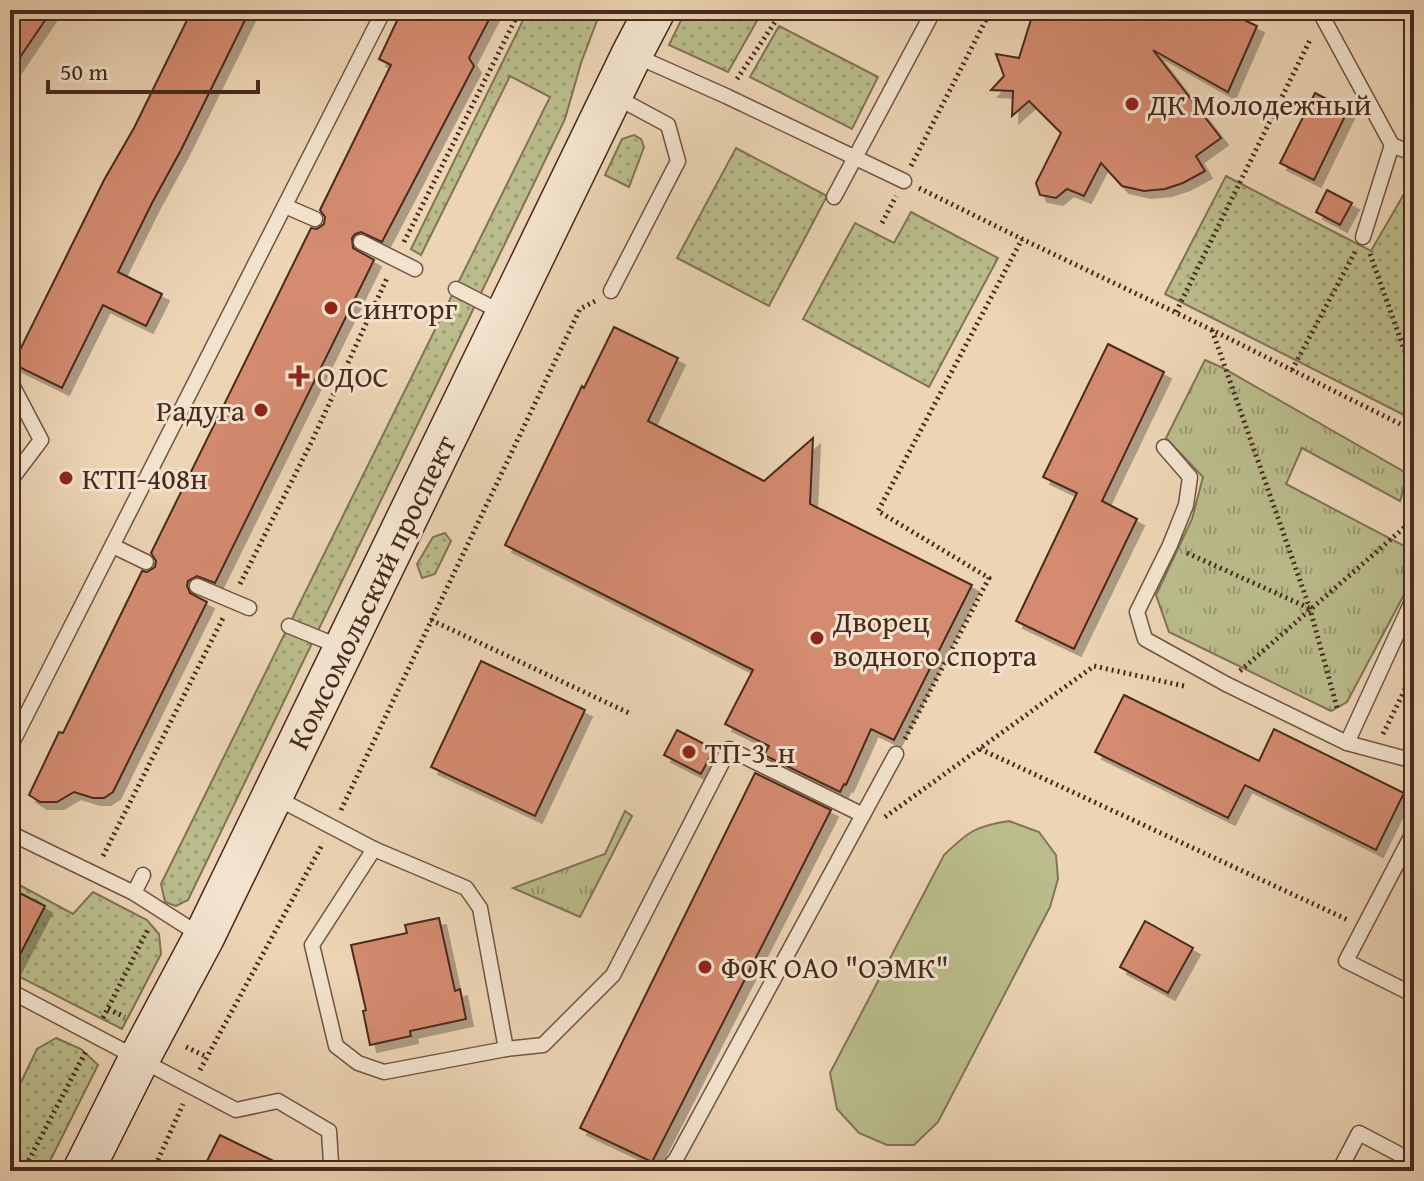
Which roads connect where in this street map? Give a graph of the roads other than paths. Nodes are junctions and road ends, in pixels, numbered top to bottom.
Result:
1 (384, 10) edge
2 (655, 10) edge
3 (934, 10) edge
4 (1322, 16) road end
5 (632, 54) junction
6 (612, 95) junction
7 (1392, 145) junction
8 (1414, 154) edge
9 (855, 157) junction
10 (904, 181) road end
11 (834, 197) dead end
12 (285, 206) junction
13 (315, 219) dead end
14 (1363, 237) road end
15 (361, 242) dead end
16 (415, 269) dead end
17 (456, 289) dead end
18 (611, 291) dead end
19 (506, 314) junction
20 (10, 381) edge
21 (1164, 447) dead end
22 (10, 481) edge
23 (113, 546) junction
24 (146, 562) dead end
25 (197, 586) dead end
26 (1414, 597) edge
27 (249, 608) dead end
28 (289, 626) dead end
29 (344, 648) junction
30 (1347, 743) junction
31 (10, 747) edge
32 (896, 754) road end
33 (1414, 761) edge
34 (273, 796) junction
35 (863, 815) junction
36 (1414, 831) edge
37 (10, 833) edge
38 (374, 849) junction
39 (143, 875) dead end
40 (134, 893) junction
41 (204, 937) junction
42 (10, 991) edge
43 (1414, 995) edge
44 (506, 1049) junction
45 (139, 1059) junction
46 (1414, 1162) edge
47 (331, 1163) dead end
48 (83, 1171) edge
49 (666, 1171) edge
50 (1339, 1171) edge

1 - 12 lane
2 - 5 main road, Комсомольский проспект
3 - 9 lane
4 - 7 lane
5 - 6 main road, Комсомольский проспект
5 - 9 lane
6 - 18 lane
6 - 19 main road, Комсомольский проспект
7 - 8 lane
7 - 14 lane
9 - 10 lane
9 - 11 lane
12 - 13 lane
12 - 23 lane
15 - 16 lane
17 - 19 lane
19 - 29 main road, Комсомольский проспект
20 - 22 lane
21 - 30 lane
23 - 24 lane
23 - 31 lane
25 - 27 lane
26 - 30 lane
28 - 29 lane
29 - 34 main road, Комсомольский проспект
30 - 33 lane
32 - 35 lane
34 - 38 lane
34 - 41 main road, Комсомольский проспект
35 - 44 lane
35 - 49 lane
36 - 43 lane
37 - 40 lane
38 - 44 lane
38 - 44 lane
39 - 40 lane
40 - 41 lane
41 - 45 main road, Комсомольский проспект
42 - 45 lane
45 - 47 lane
45 - 48 main road, Комсомольский проспект
46 - 50 lane

